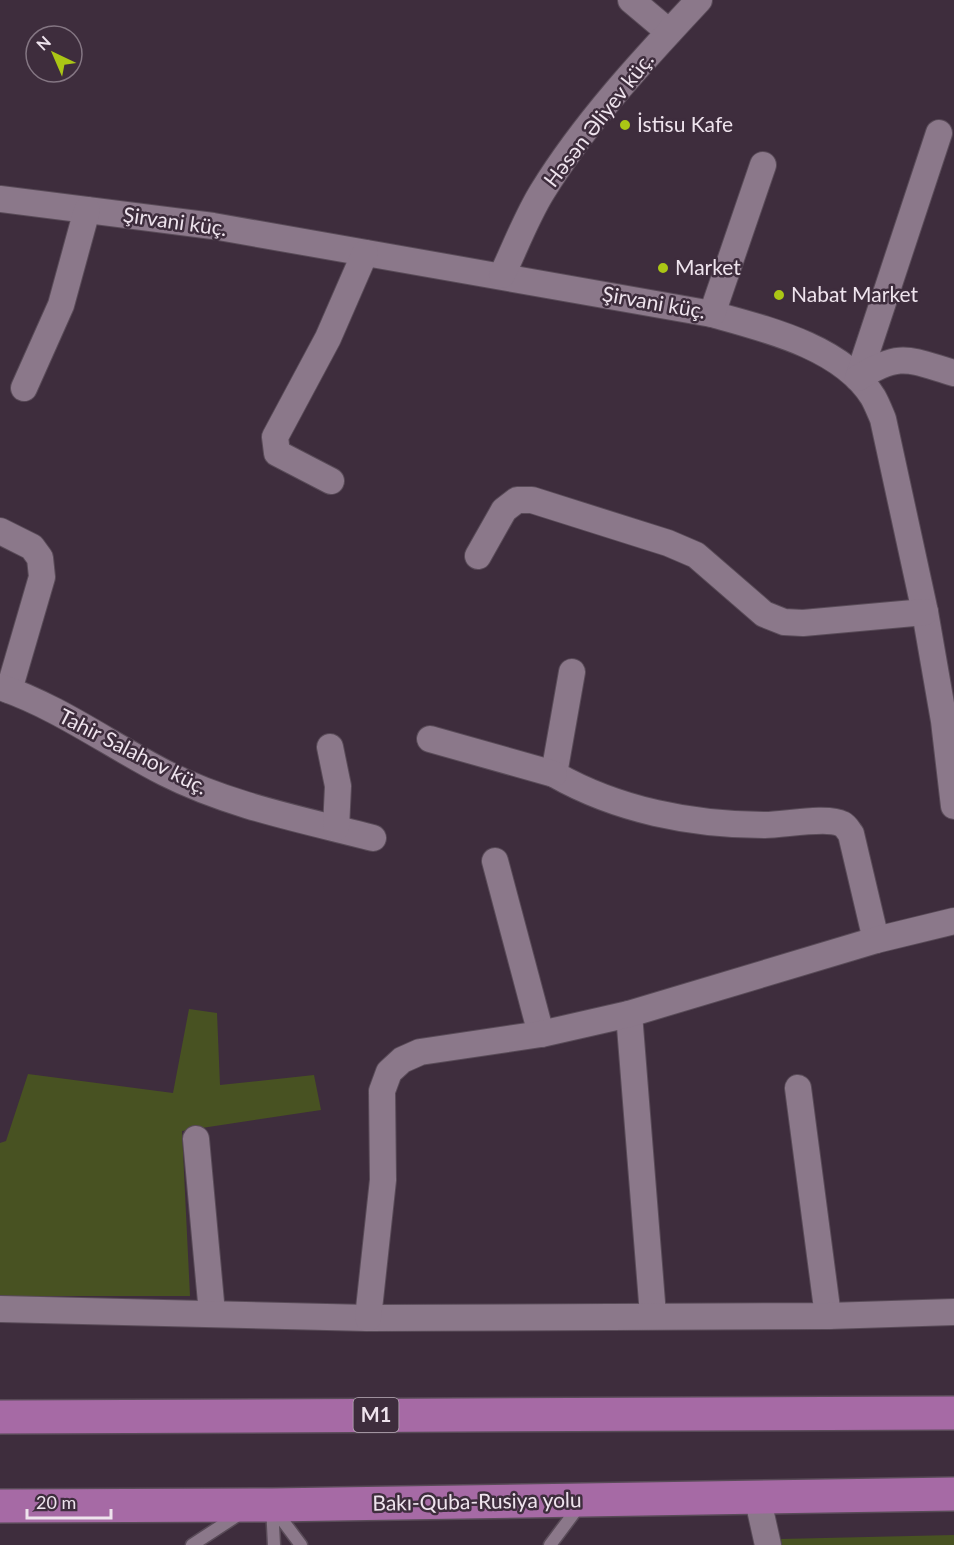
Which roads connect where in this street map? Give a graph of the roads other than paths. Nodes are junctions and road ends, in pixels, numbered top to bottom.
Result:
1 (631, 0) edge
2 (699, 0) edge
3 (669, 32) junction
4 (939, 133) dead end
5 (763, 165) dead end
6 (0, 199) edge
7 (87, 210) junction
8 (365, 253) junction
9 (502, 275) junction
10 (712, 314) junction
11 (952, 367) edge
12 (858, 378) junction
13 (24, 388) dead end
14 (331, 482) dead end
15 (0, 531) edge
16 (478, 556) dead end
17 (925, 612) junction
18 (572, 672) dead end
19 (5, 689) edge
20 (430, 739) dead end
21 (330, 747) dead end
22 (554, 774) junction
23 (954, 795) edge
24 (336, 828) junction
25 (374, 838) dead end
26 (495, 861) dead end
27 (954, 921) edge
28 (876, 940) junction
29 (629, 1014) junction
30 (541, 1034) junction
31 (798, 1088) dead end
32 (196, 1139) dead end
33 (0, 1309) edge
34 (954, 1312) edge
35 (212, 1313) junction
36 (653, 1315) junction
37 (828, 1316) junction
38 (368, 1318) junction
39 (954, 1413) edge
40 (0, 1417) edge
41 (954, 1494) edge
42 (757, 1496) junction
43 (584, 1501) junction
44 (262, 1505) junction
45 (0, 1506) edge
46 (192, 1545) edge
47 (274, 1545) edge
48 (301, 1545) edge
49 (550, 1545) edge
50 (768, 1545) edge

1 - 3 street, Həsən Əliyev küç.
2 - 3 street, Həsən Əliyev küç.
3 - 9 street, Həsən Əliyev küç.
4 - 12 street
5 - 10 street
6 - 7 street, Şirvani küç.
7 - 8 street, Şirvani küç.
7 - 13 street
8 - 9 street, Şirvani küç.
8 - 14 street
9 - 10 street, Şirvani küç.
10 - 12 street, Şirvani küç.
11 - 12 street
12 - 17 street, Şirvani küç.
15 - 19 street
16 - 17 street
17 - 23 street, Şirvani küç.
18 - 22 street
19 - 24 street, Tahir Salahov küç.
20 - 22 street
21 - 24 street
22 - 28 street
24 - 25 street, Tahir Salahov küç.
26 - 30 street
27 - 28 street
28 - 29 street
29 - 30 street
29 - 36 street
30 - 38 street
31 - 37 street
32 - 35 street
33 - 35 street
34 - 37 street
35 - 38 street
36 - 37 street
36 - 38 street
39 - 40 highway, M1
41 - 42 highway, Bakı-Quba-Rusiya yolu
42 - 43 highway, Bakı-Quba-Rusiya yolu
42 - 50 street
43 - 44 highway, Bakı-Quba-Rusiya yolu
43 - 49 lane
44 - 45 highway, Bakı-Quba-Rusiya yolu
44 - 46 lane
44 - 47 lane
44 - 48 lane

